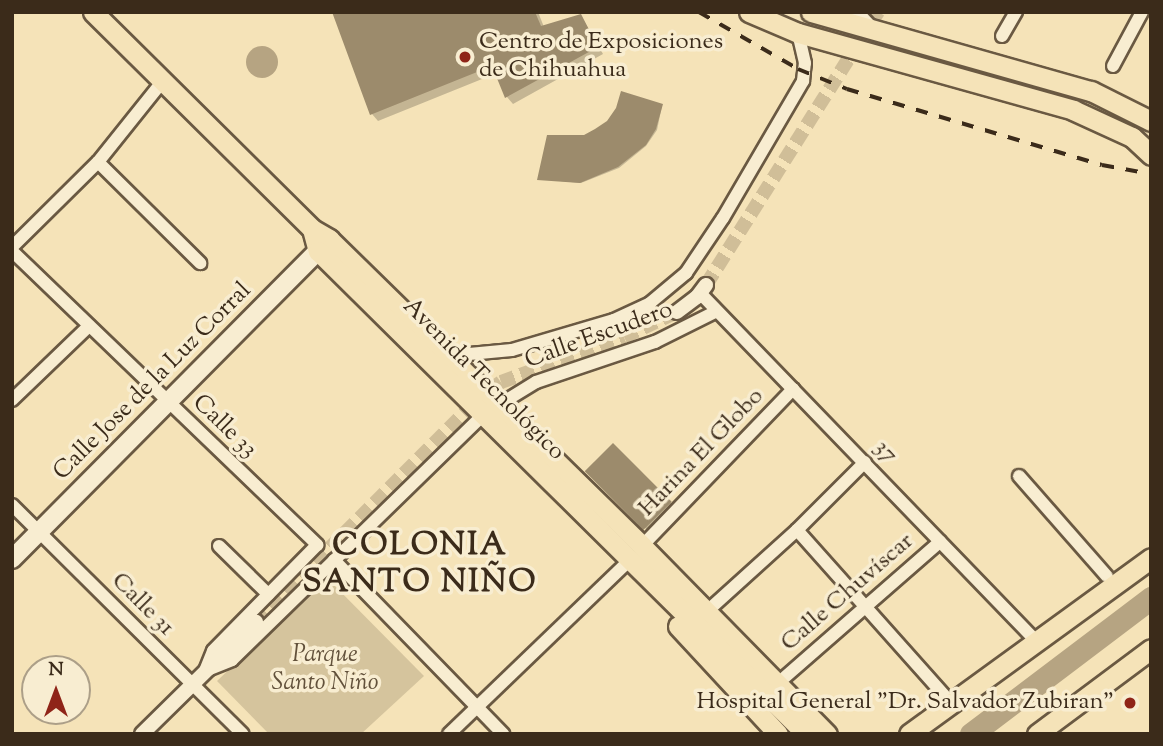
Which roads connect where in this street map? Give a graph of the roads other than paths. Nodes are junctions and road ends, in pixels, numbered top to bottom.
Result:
1 (93, 12) edge
2 (749, 12) edge
3 (811, 12) edge
4 (856, 12) edge
5 (1016, 12) edge
6 (1142, 12) edge
7 (874, 31) junction
8 (797, 33) junction
9 (1002, 36) dead end
10 (1113, 66) dead end
11 (163, 81) junction
12 (1151, 121) edge
13 (1151, 156) edge
14 (98, 162) junction
15 (324, 245) junction
16 (12, 249) edge
17 (200, 263) dead end
18 (703, 289) joint
19 (717, 311) junction
20 (677, 312) tunnel mouth
21 (89, 326) junction
22 (447, 356) junction
23 (793, 389) junction
24 (12, 400) edge
25 (168, 402) junction
26 (490, 411) junction
27 (865, 462) junction
28 (1019, 476) dead end
29 (12, 505) edge
30 (797, 530) junction
31 (39, 532) junction
32 (940, 542) junction
33 (1151, 543) edge
34 (219, 546) dead end
35 (640, 557) junction
36 (1151, 558) edge
37 (12, 559) edge
38 (334, 560) junction
39 (1107, 576) junction
40 (268, 594) junction
41 (863, 605) junction
42 (702, 611) junction
43 (256, 622) tunnel mouth
44 (1061, 624) junction
45 (1037, 642) junction
46 (1151, 649) edge
47 (205, 671) junction
48 (785, 677) junction
49 (192, 684) junction
50 (950, 702) junction
51 (476, 708) junction
52 (142, 734) edge
53 (243, 734) edge
54 (449, 734) edge
55 (503, 734) edge
56 (778, 734) edge
57 (806, 734) edge
58 (827, 734) edge
59 (841, 734) edge
60 (909, 734) edge
61 (1037, 734) edge

1 - 11 main road, Avenida Tecnológico
2 - 8 main road
3 - 7 main road
4 - 7 street
5 - 9 street
6 - 10 street
7 - 12 main road
8 - 13 main road
8 - 22 street
11 - 14 street
11 - 15 main road, Avenida Tecnológico
14 - 16 street
14 - 17 street
15 - 22 main road, Avenida Tecnológico
15 - 25 main road, Calle Jose de la Luz Corral
15 - 26 main road, Avenida Tecnológico
16 - 21 street, Calle 33
18 - 19 street, 37
18 - 20 street, Calle Escudero
19 - 23 street, 37
19 - 26 street, Calle Escudero
21 - 24 street
21 - 25 street, Calle 33
22 - 26 main road, Avenida Tecnológico
23 - 27 street, 37
23 - 35 street, Harina El Globo
25 - 31 main road, Calle Jose de la Luz Corral
25 - 40 street, Calle 33
26 - 35 main road, Avenida Tecnológico
26 - 38 street, Calle Escudero
27 - 30 street
27 - 32 street, 37
28 - 39 street
29 - 31 street, Calle 31
30 - 41 street
30 - 42 street
31 - 37 main road, Calle Jose de la Luz Corral
31 - 49 street, Calle 31
32 - 41 street, Calle Chuvíscar
32 - 45 street, 37
33 - 39 main road
34 - 40 street
35 - 42 main road
35 - 42 main road
35 - 51 street, Harina El Globo
35 - 56 main road
36 - 44 main road
38 - 47 street, Calle Escudero
38 - 51 street
39 - 44 main road
40 - 47 street
41 - 48 street, Calle Chuvíscar
41 - 50 street
42 - 48 main road
42 - 57 main road
42 - 58 main road
43 - 47 street, Calle Escudero
44 - 45 main road
45 - 50 main road
46 - 61 main road
47 - 49 street, Calle Escudero
48 - 59 main road
49 - 52 street, Calle Escudero
49 - 53 street, Calle 31
50 - 60 main road
51 - 54 street, Harina El Globo
51 - 55 street

